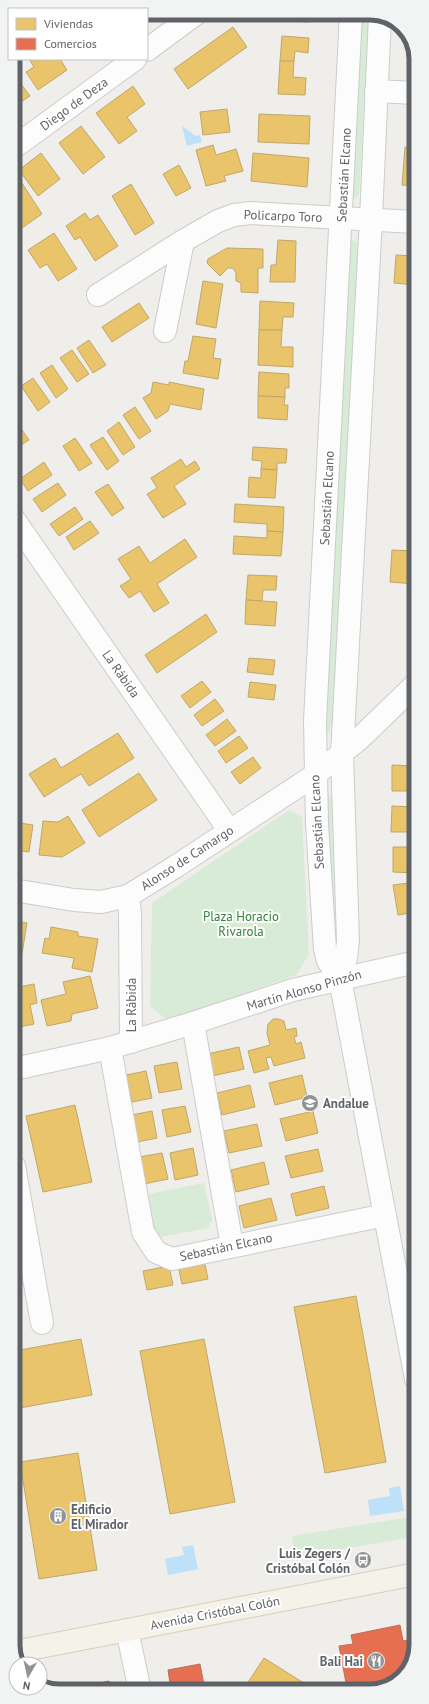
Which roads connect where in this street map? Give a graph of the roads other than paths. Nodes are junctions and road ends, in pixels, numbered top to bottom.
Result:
1 (188, 20) edge
2 (351, 20) edge
3 (380, 21) edge
4 (148, 49) edge
5 (134, 60) edge
6 (376, 91) junction
7 (409, 93) edge
8 (20, 143) edge
9 (342, 218) junction
10 (371, 219) junction
11 (409, 222) edge
12 (183, 241) junction
13 (98, 295) dead end
14 (165, 331) dead end
15 (20, 538) edge
16 (409, 692) edge
17 (342, 754) junction
18 (315, 775) junction
19 (229, 830) junction
20 (20, 891) edge
21 (128, 896) junction
22 (409, 964) edge
23 (340, 979) junction
24 (194, 1023) junction
25 (131, 1042) junction
26 (110, 1048) junction
27 (20, 1068) edge
28 (20, 1200) edge
29 (385, 1215) junction
30 (232, 1246) junction
31 (42, 1323) dead end
32 (409, 1342) edge
33 (409, 1575) edge
34 (127, 1630) junction
35 (21, 1651) edge
36 (139, 1684) edge

1 - 4 street
2 - 9 street, Sebastián Elcano
3 - 6 street, Sebastián Elcano
5 - 8 street, Diego de Deza
6 - 7 street
6 - 10 street, Sebastián Elcano
9 - 10 street, Policarpo Toro
9 - 12 street, Policarpo Toro
9 - 18 street, Sebastián Elcano
10 - 11 street, Policarpo Toro
10 - 17 street, Sebastián Elcano
12 - 13 street, Policarpo Toro
12 - 14 street
15 - 19 street, La Rábida
16 - 17 street, Alonso de Camargo
17 - 18 street, Alonso de Camargo
17 - 23 street, Sebastián Elcano
18 - 19 street, Alonso de Camargo
18 - 23 street, Sebastián Elcano
19 - 21 street, Alonso de Camargo
20 - 21 street, Alonso de Camargo
21 - 25 street, La Rábida
22 - 23 street, Martín Alonso Pinzón
23 - 24 street, Martín Alonso Pinzón
23 - 29 street, Sebastián Elcano
24 - 25 street, Martín Alonso Pinzón
24 - 30 street
25 - 26 street, Martín Alonso Pinzón
26 - 27 street, Martín Alonso Pinzón
26 - 30 street, Sebastián Elcano
28 - 31 street
29 - 30 street, Sebastián Elcano
29 - 32 street, Sebastián Elcano
33 - 34 main road, Avenida Cristóbal Colón
34 - 35 main road, Avenida Cristóbal Colón
34 - 36 street

